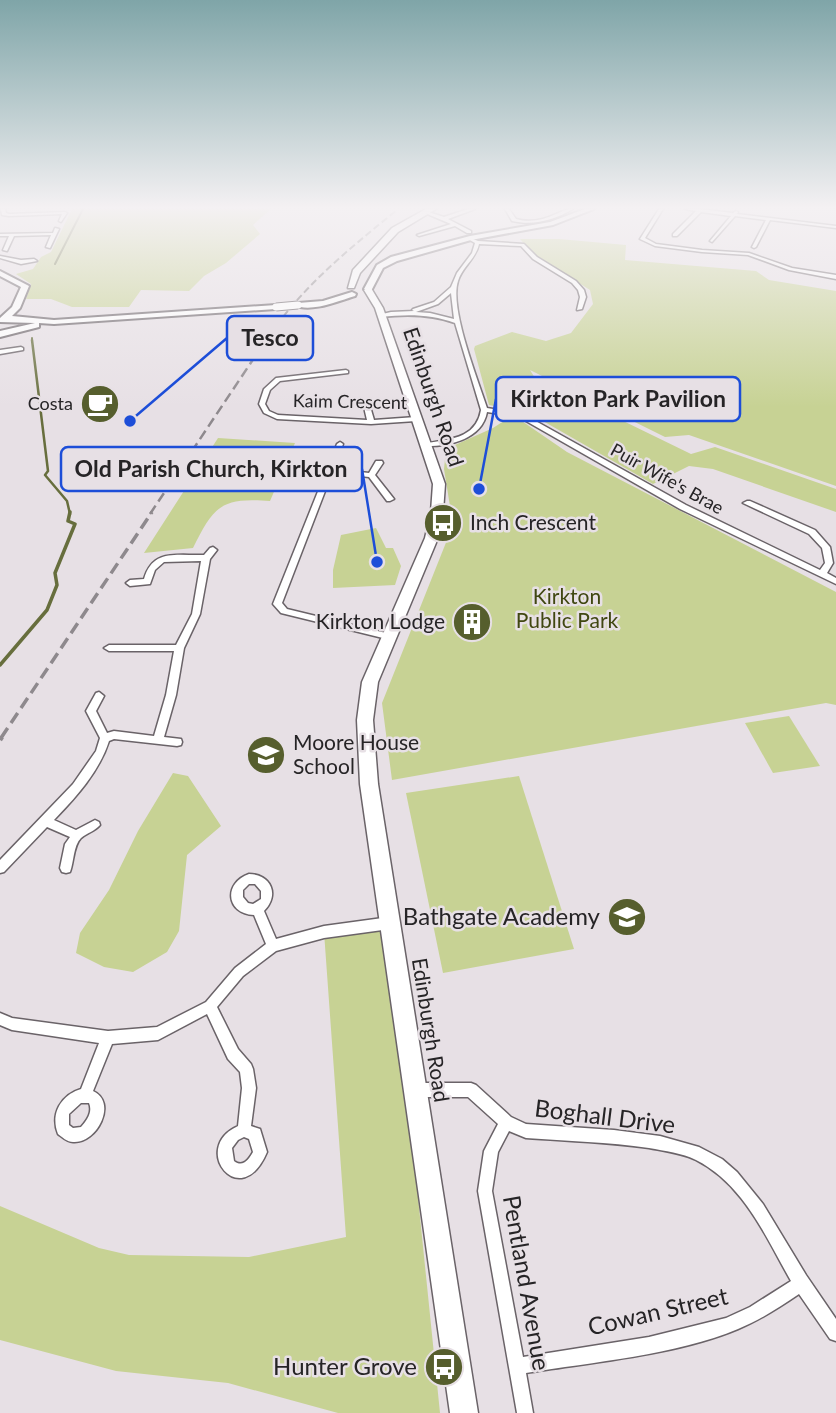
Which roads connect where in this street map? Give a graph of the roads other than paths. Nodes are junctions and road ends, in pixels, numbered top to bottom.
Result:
1 (4, 275) edge
2 (371, 275) edge
3 (374, 275) edge
4 (458, 275) edge
5 (563, 275) edge
6 (9, 277) junction
7 (0, 281) edge
8 (453, 288) junction
9 (362, 291) junction
10 (16, 308) junction
11 (579, 309) dead end
12 (411, 312) junction
13 (2, 319) edge
14 (21, 322) junction
15 (459, 323) junction
16 (3, 335) edge
17 (20, 349) dead end
18 (0, 352) edge
19 (346, 372) dead end
20 (366, 403) dead end
21 (484, 410) junction
22 (416, 419) junction
23 (371, 422) junction
24 (340, 444) dead end
25 (425, 444) junction
26 (379, 463) dead end
27 (329, 471) junction
28 (371, 475) junction
29 (390, 499) dead end
30 (747, 503) dead end
31 (822, 574) junction
32 (836, 581) edge
33 (130, 583) dead end
34 (387, 636) junction
35 (134, 638) dead end
36 (109, 648) dead end
37 (131, 648) junction
38 (179, 649) junction
39 (99, 696) dead end
40 (105, 738) junction
41 (158, 740) junction
42 (177, 742) dead end
43 (44, 821) junction
44 (95, 825) dead end
45 (77, 835) junction
46 (0, 868) edge
47 (66, 868) dead end
48 (257, 907) dead end
49 (390, 923) junction
50 (273, 946) junction
51 (210, 1006) junction
52 (0, 1019) edge
53 (108, 1038) junction
54 (417, 1090) junction
55 (85, 1095) dead end
56 (506, 1122) junction
57 (244, 1130) dead end
58 (801, 1283) junction
59 (836, 1333) edge
60 (518, 1366) junction
61 (464, 1413) edge
62 (526, 1413) edge

1 - 6 main road
2 - 9 main road
3 - 9 main road
4 - 8 street
5 - 11 street
6 - 7 street
6 - 10 main road
8 - 12 street
8 - 15 street
9 - 12 street
9 - 14 main road, bridge
9 - 22 main road, Edinburgh Road
10 - 13 main road
10 - 14 main road
12 - 15 street
13 - 14 main road
14 - 16 main road
15 - 21 street
17 - 18 street
19 - 23 street, Kaim Crescent
20 - 23 street
21 - 25 street
21 - 31 street, Puir Wife's Brae
22 - 23 street, Kaim Crescent
22 - 25 main road, Edinburgh Road
24 - 27 street
25 - 34 main road, Edinburgh Road
26 - 28 street
27 - 28 street
27 - 34 street
28 - 29 street
30 - 31 street
31 - 32 street, Puir Wife's Brae
33 - 38 street
34 - 49 main road, Edinburgh Road
35 - 37 street
36 - 37 street
37 - 38 street
38 - 41 street
39 - 40 street
40 - 41 street
40 - 43 street
41 - 42 street
43 - 45 street
43 - 46 street
44 - 45 street
45 - 47 street
48 - 50 street
49 - 50 street
49 - 54 main road, Edinburgh Road
50 - 51 street
51 - 53 street
51 - 57 street
52 - 53 street
53 - 55 street
54 - 56 street, Boghall Drive
54 - 61 main road, Edinburgh Road
56 - 58 street, Boghall Drive
56 - 60 street, Pentland Avenue
58 - 59 street, Boghall Drive
58 - 60 street, Cowan Street
60 - 62 street, Pentland Avenue

